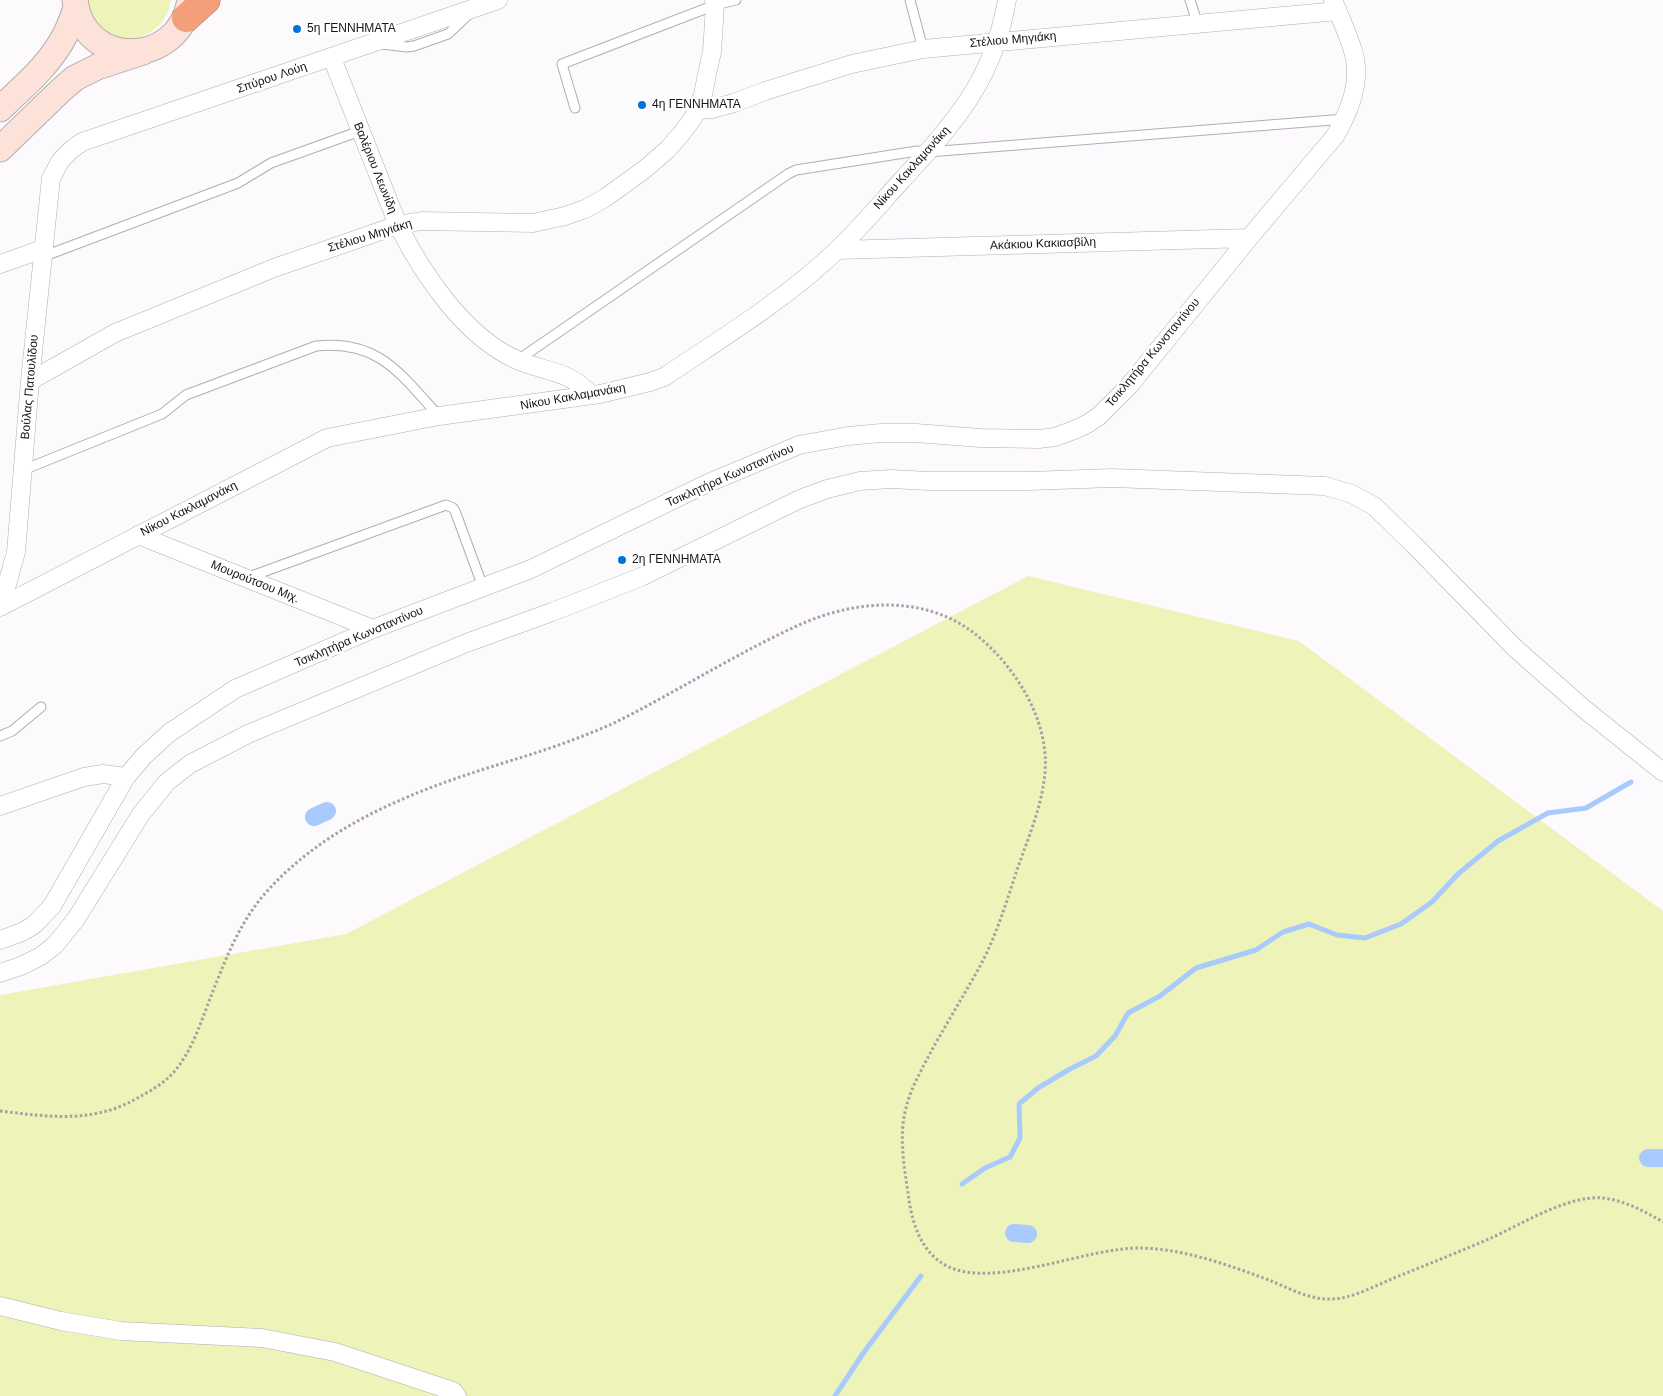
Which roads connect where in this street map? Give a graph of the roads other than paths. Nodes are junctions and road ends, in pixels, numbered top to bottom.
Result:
1 (206, 0) edge
2 (498, 0) edge
3 (736, 0) edge
4 (910, 0) edge
5 (1007, 0) edge
6 (1190, 0) edge
7 (715, 3) edge
8 (75, 4) edge
9 (1335, 5) edge
10 (188, 9) edge
11 (1197, 22) junction
12 (998, 42) junction
13 (923, 49) junction
14 (144, 52) junction
15 (332, 58) junction
16 (575, 108) dead end
17 (0, 109) edge
18 (697, 110) junction
19 (1345, 119) junction
20 (360, 132) junction
21 (0, 149) edge
22 (928, 152) junction
23 (56, 168) joint
24 (398, 225) junction
25 (1249, 238) junction
26 (838, 250) junction
27 (42, 253) junction
28 (0, 264) edge
29 (518, 360) junction
30 (30, 381) junction
31 (591, 395) junction
32 (439, 416) junction
33 (23, 470) junction
34 (138, 535) junction
35 (246, 578) junction
36 (483, 587) junction
37 (0, 606) edge
38 (373, 629) junction
39 (41, 707) dead end
40 (0, 736) edge
41 (1663, 772) edge
42 (126, 777) junction
43 (0, 806) edge
44 (0, 940) edge
45 (0, 973) edge
46 (0, 1306) edge
47 (457, 1396) edge

1 - 10 highway
2 - 15 street, Σπύρου Λούη
3 - 7 lane
4 - 13 lane
5 - 12 street, Νίκου Κακλαμανάκη
6 - 11 lane
7 - 16 lane
7 - 18 street, Στέλιου Μηγιάκη
8 - 14 main road
8 - 17 main road
9 - 11 street, Στέλιου Μηγιάκη
9 - 19 street, Τσικλητήρα Κωνσταντίνου
10 - 14 main road
11 - 12 street, Στέλιου Μηγιάκη
12 - 13 street, Στέλιου Μηγιάκη
12 - 22 street, Νίκου Κακλαμανάκη
13 - 18 street, Στέλιου Μηγιάκη
14 - 21 main road
15 - 20 street, Βαλέριου Λεωνίδη
15 - 23 street, Σπύρου Λούη
18 - 24 street, Στέλιου Μηγιάκη
19 - 22 lane
19 - 25 street, Τσικλητήρα Κωνσταντίνου
20 - 24 street, Βαλέριου Λεωνίδη
20 - 27 lane
22 - 26 street, Νίκου Κακλαμανάκη
22 - 29 lane
23 - 27 street, Βούλας Πατουλίδου
24 - 29 street, Βαλέριου Λεωνίδη
24 - 30 street, Στέλιου Μηγιάκη
25 - 26 street, Ακάκιου Κακιασβίλη
25 - 36 street, Τσικλητήρα Κωνσταντίνου
26 - 31 street, Νίκου Κακλαμανάκη
27 - 28 street
27 - 30 street, Βούλας Πατουλίδου
29 - 31 street, Βαλέριου Λεωνίδη
30 - 33 street, Βούλας Πατουλίδου
31 - 32 street, Νίκου Κακλαμανάκη
32 - 33 lane
32 - 34 street, Νίκου Κακλαμανάκη
33 - 37 street, Βούλας Πατουλίδου
34 - 35 street, Μουρούτσου Μιχ.
34 - 37 street, Νίκου Κακλαμανάκη
35 - 36 lane
35 - 38 street, Μουρούτσου Μιχ.
36 - 38 street, Τσικλητήρα Κωνσταντίνου
38 - 42 street, Τσικλητήρα Κωνσταντίνου
39 - 40 lane
41 - 45 street
42 - 43 street
42 - 44 street, Τσικλητήρα Κωνσταντίνου
46 - 47 street

